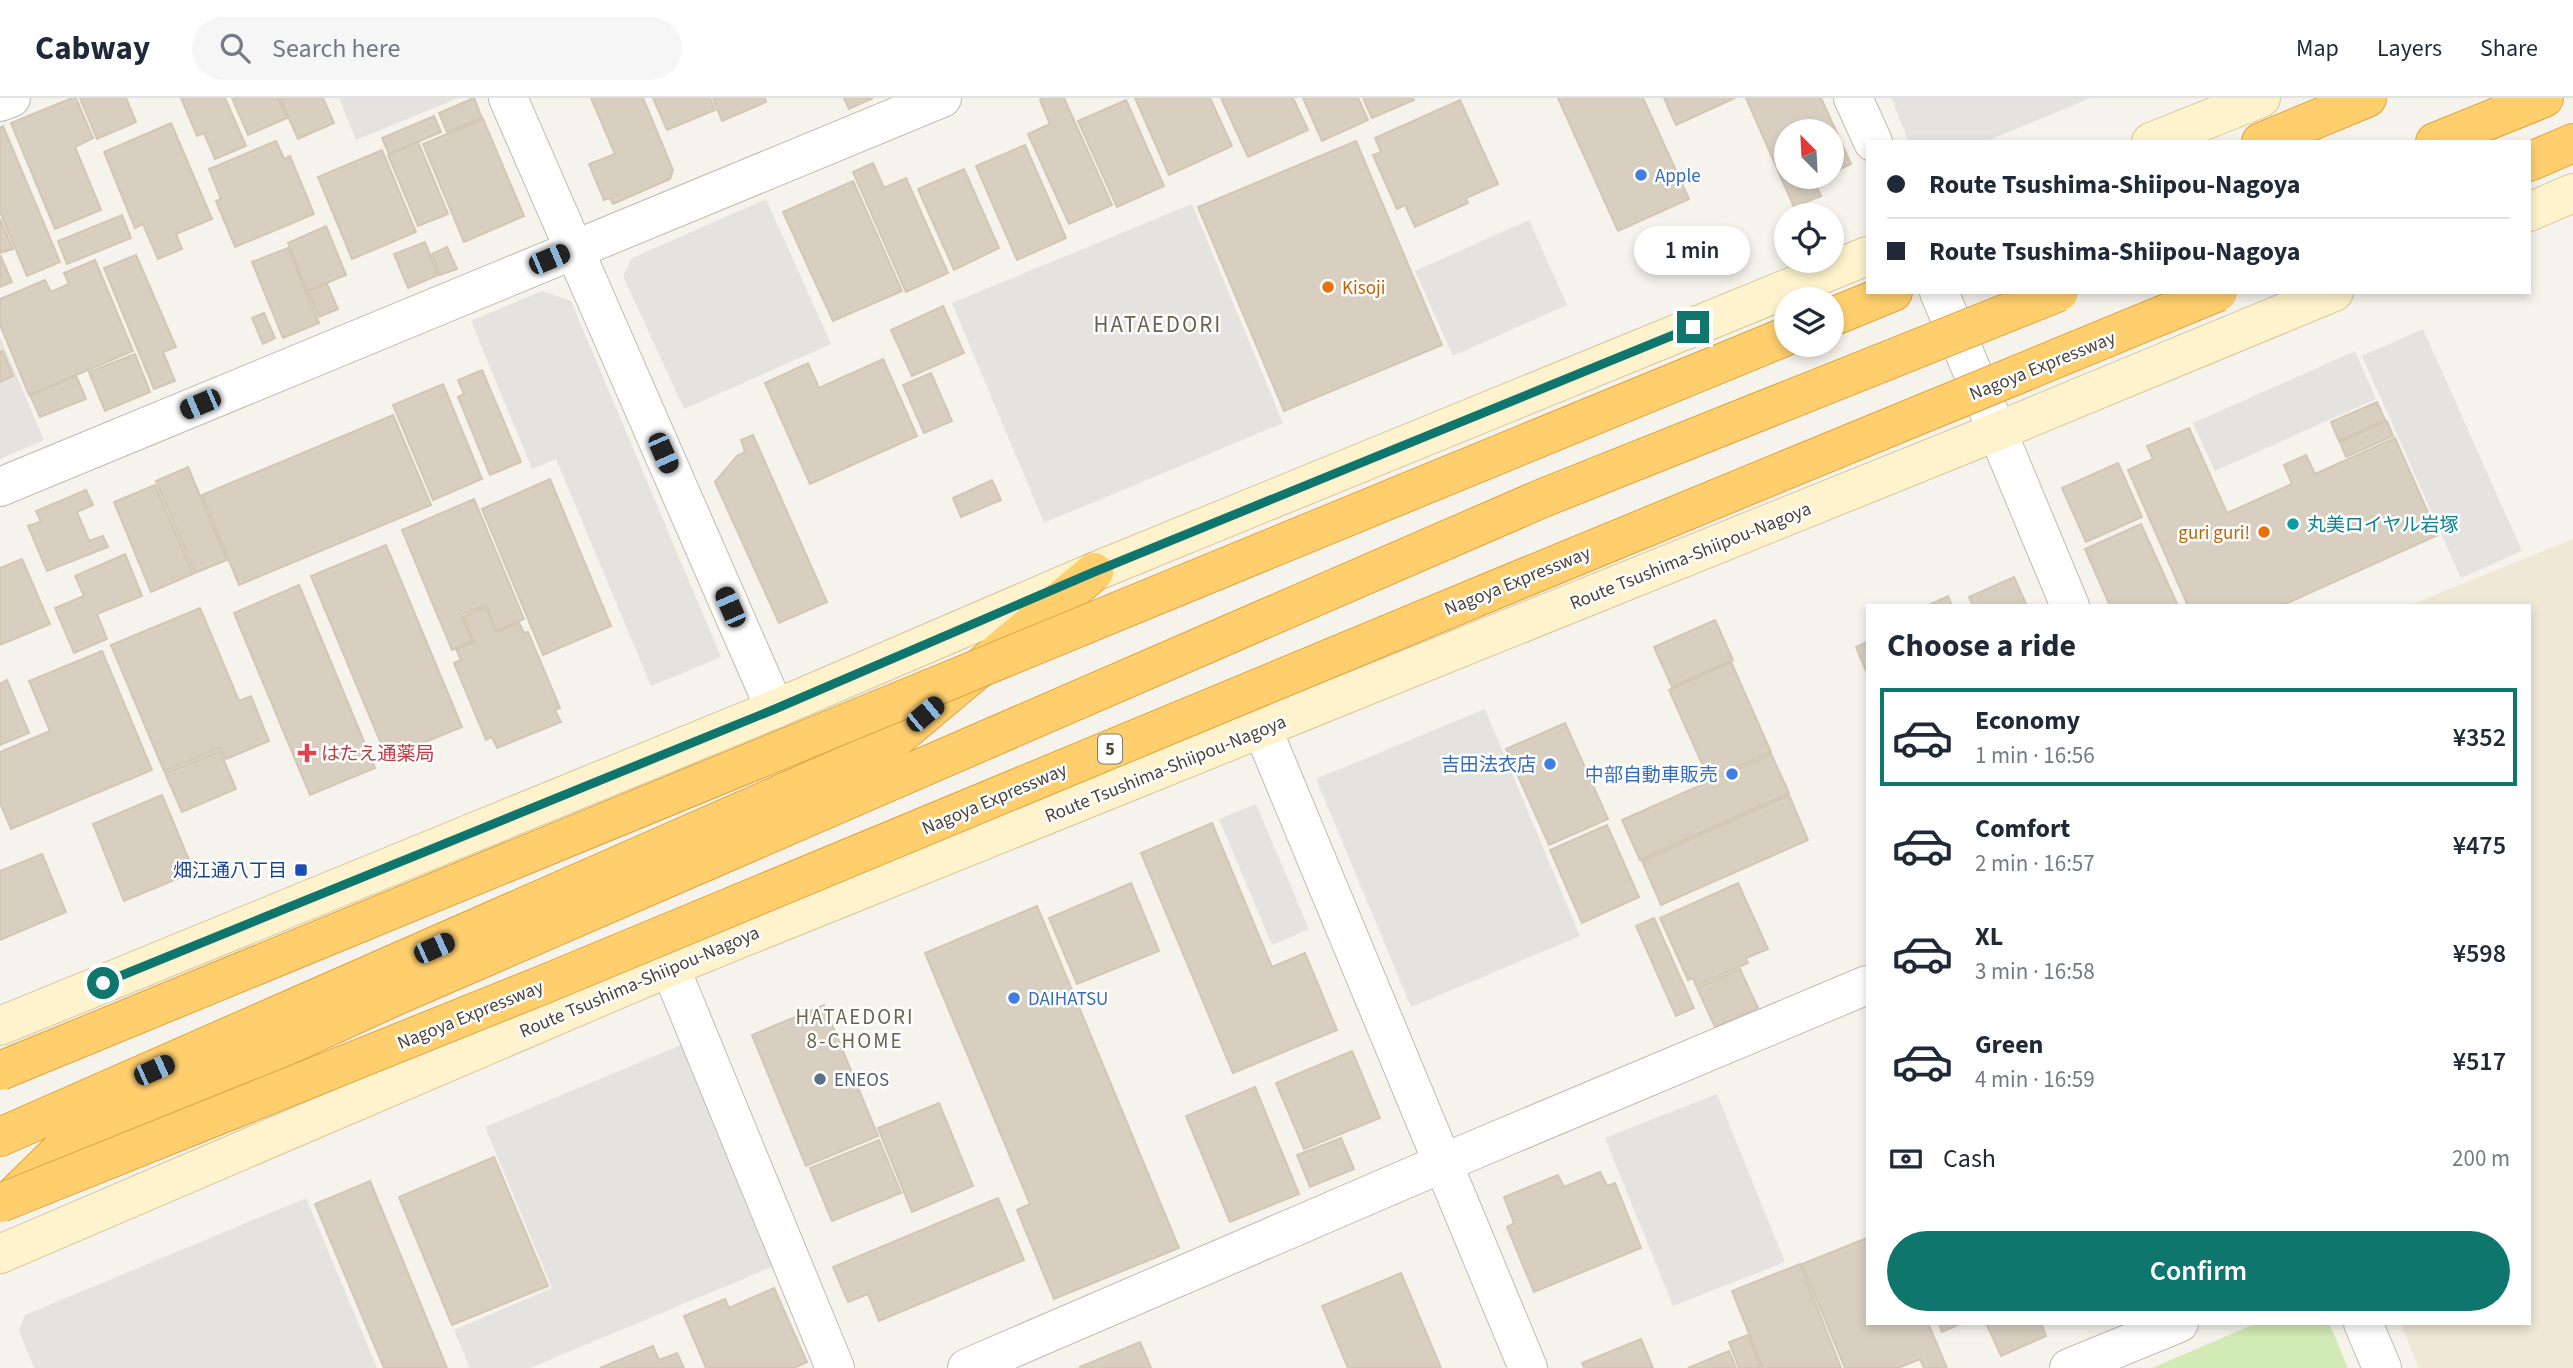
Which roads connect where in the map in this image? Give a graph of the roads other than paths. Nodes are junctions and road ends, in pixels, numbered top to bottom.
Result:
1 (11, 98) edge
2 (508, 98) edge
3 (942, 98) edge
4 (1853, 98) edge
5 (2261, 98) edge
6 (2368, 98) edge
7 (2544, 98) edge
8 (0, 103) edge
9 (1872, 140) edge
10 (2156, 140) edge
11 (2266, 140) edge
12 (2440, 140) edge
13 (2573, 143) edge
14 (2531, 161) edge
15 (2573, 193) edge
16 (2531, 211) edge
17 (574, 249) junction
18 (1866, 256) edge
19 (1888, 294) edge
20 (1940, 294) edge
21 (2054, 294) edge
22 (2213, 294) edge
23 (2329, 294) edge
24 (1844, 312) edge
25 (1774, 341) edge
26 (1998, 430) junction
27 (0, 487) edge
28 (1094, 572) junction
29 (2069, 604) edge
30 (775, 709) junction
31 (1262, 729) junction
32 (670, 967) junction
33 (1866, 985) edge
34 (0, 1026) edge
35 (0, 1071) edge
36 (0, 1137) edge
37 (1443, 1163) junction
38 (6, 1200) edge
39 (0, 1254) edge
40 (2174, 1325) edge
41 (2364, 1325) edge
42 (835, 1368) edge
43 (967, 1368) edge
44 (1528, 1368) edge
45 (2069, 1368) edge
46 (2382, 1368) edge

1 - 8 street
2 - 17 street
3 - 17 street
4 - 9 street
5 - 10 main road
6 - 11 highway
7 - 12 highway
13 - 14 highway
15 - 16 main road
17 - 27 street
17 - 30 street
18 - 28 main road
19 - 24 highway
20 - 26 street
21 - 38 highway, bridge
22 - 38 highway, Nagoya Expressway / 5, bridge
23 - 26 main road, Route Tsushima-Shiipou-Nagoya
25 - 35 highway, bridge
26 - 29 street
26 - 31 main road, Route Tsushima-Shiipou-Nagoya
28 - 30 main road
28 - 36 highway
30 - 34 main road
31 - 32 main road, Route Tsushima-Shiipou-Nagoya
31 - 37 street
32 - 39 main road, Route Tsushima-Shiipou-Nagoya
32 - 42 street
33 - 37 street
37 - 43 street
37 - 44 street
40 - 45 street
41 - 46 street

